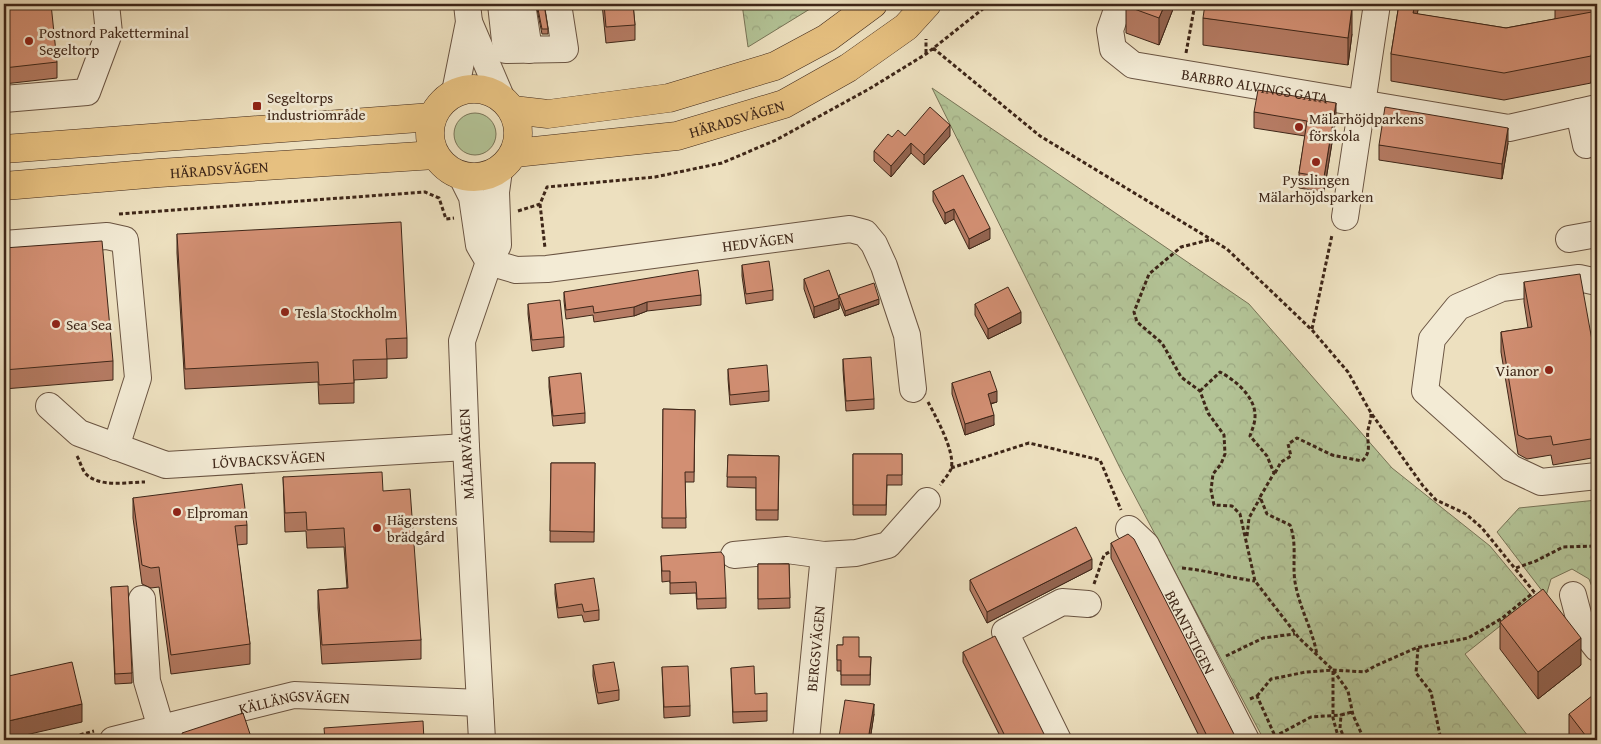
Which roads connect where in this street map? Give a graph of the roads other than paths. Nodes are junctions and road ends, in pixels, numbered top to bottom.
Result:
1 (106, 4) edge
2 (501, 4) edge
3 (522, 4) edge
4 (558, 4) edge
5 (873, 4) edge
6 (927, 4) edge
7 (1119, 4) edge
8 (1377, 4) edge
9 (468, 13) edge
10 (529, 50) junction
11 (455, 92) junction
12 (4, 99) edge
13 (1363, 103) junction
14 (507, 104) junction
15 (1588, 110) edge
16 (432, 117) junction
17 (1586, 146) dead end
18 (4, 149) edge
19 (435, 155) junction
20 (507, 162) junction
21 (462, 177) junction
22 (4, 186) edge
23 (1345, 217) road end
24 (1597, 234) edge
25 (1569, 239) dead end
26 (4, 244) edge
27 (489, 262) junction
28 (1597, 282) edge
29 (913, 389) road end
30 (49, 406) dead end
31 (116, 447) junction
32 (466, 447) junction
33 (1597, 476) edge
34 (927, 501) dead end
35 (1129, 529) road end
36 (734, 555) dead end
37 (824, 555) junction
38 (1573, 595) road end
39 (142, 599) dead end
40 (1088, 604) road end
41 (1597, 648) edge
42 (480, 703) junction
43 (161, 728) junction
44 (119, 737) edge
45 (482, 740) edge
46 (806, 740) edge
47 (1058, 740) edge
48 (1246, 740) edge

1 - 12 street
2 - 10 street
3 - 10 street
4 - 10 street
5 - 14 main road
6 - 20 main road, HÄRADSVÄGEN
7 - 13 street, BARBRO ALVINGS GATA
8 - 13 street
9 - 11 street
9 - 14 street
11 - 14 main road
11 - 16 main road
13 - 15 street, BARBRO ALVINGS GATA
13 - 23 street
14 - 20 main road
15 - 17 street
16 - 18 main road
16 - 19 main road
19 - 21 main road
19 - 22 main road, HÄRADSVÄGEN
20 - 21 main road
20 - 27 street, MÄLARVÄGEN
21 - 27 street
24 - 25 street
26 - 31 street
27 - 29 street, HEDVÄGEN
27 - 32 street, MÄLARVÄGEN
28 - 33 street
30 - 31 street, LÖVBACKSVÄGEN
31 - 32 street, LÖVBACKSVÄGEN
32 - 42 street, MÄLARVÄGEN
34 - 37 street
35 - 48 street, BRANTSTIGEN
36 - 37 street
37 - 46 street, BERGSVÄGEN
38 - 41 street
39 - 43 street
40 - 47 street
42 - 43 street, KÄLLÄNGSVÄGEN
42 - 45 street, MÄLARVÄGEN
43 - 44 street, KÄLLÄNGSVÄGEN

